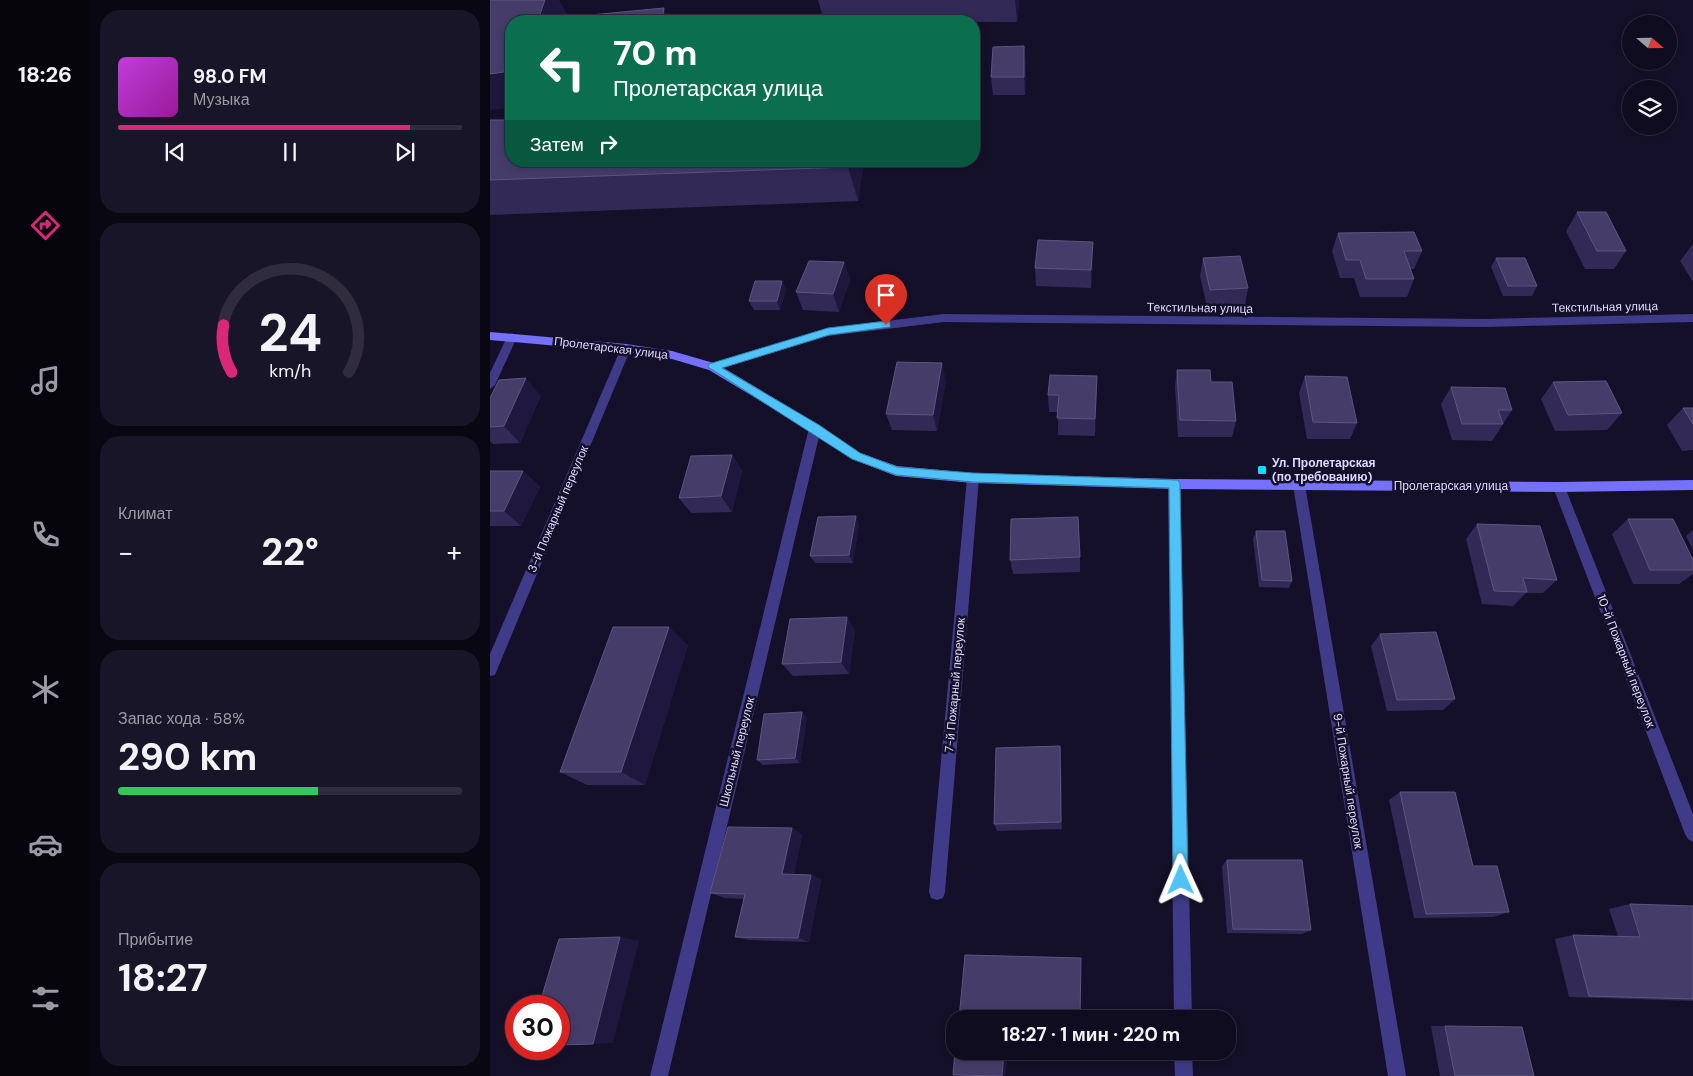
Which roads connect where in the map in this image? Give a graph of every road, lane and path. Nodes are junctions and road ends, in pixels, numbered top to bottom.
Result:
1 (1693, 318) edge
2 (490, 336) edge
3 (512, 337) junction
4 (626, 348) junction
5 (713, 367) junction
6 (490, 385) edge
7 (815, 428) junction
8 (973, 478) junction
9 (1174, 484) junction
10 (1299, 485) junction
11 (1693, 485) edge
12 (1559, 487) junction
13 (490, 670) edge
14 (1693, 834) edge
15 (937, 892) dead end
16 (1183, 1010) edge
17 (1183, 1060) edge
18 (659, 1076) edge
19 (1184, 1076) edge
20 (1398, 1076) edge

1 - 5 street, Текстильная улица
2 - 3 street, Пролетарская улица
3 - 4 street, Пролетарская улица
3 - 6 street
4 - 5 street, Пролетарская улица
4 - 13 street, 3-й Пожарный переулок
5 - 7 street, Пролетарская улица
7 - 8 street, Пролетарская улица
7 - 18 street, Школьный переулок
8 - 9 street, Пролетарская улица
8 - 15 street, 7-й Пожарный переулок
9 - 10 street, Пролетарская улица
9 - 16 street
10 - 12 street, Пролетарская улица
10 - 20 street, 9-й Пожарный переулок
11 - 12 street, Пролетарская улица
12 - 14 street, 10-й Пожарный переулок
17 - 19 street

